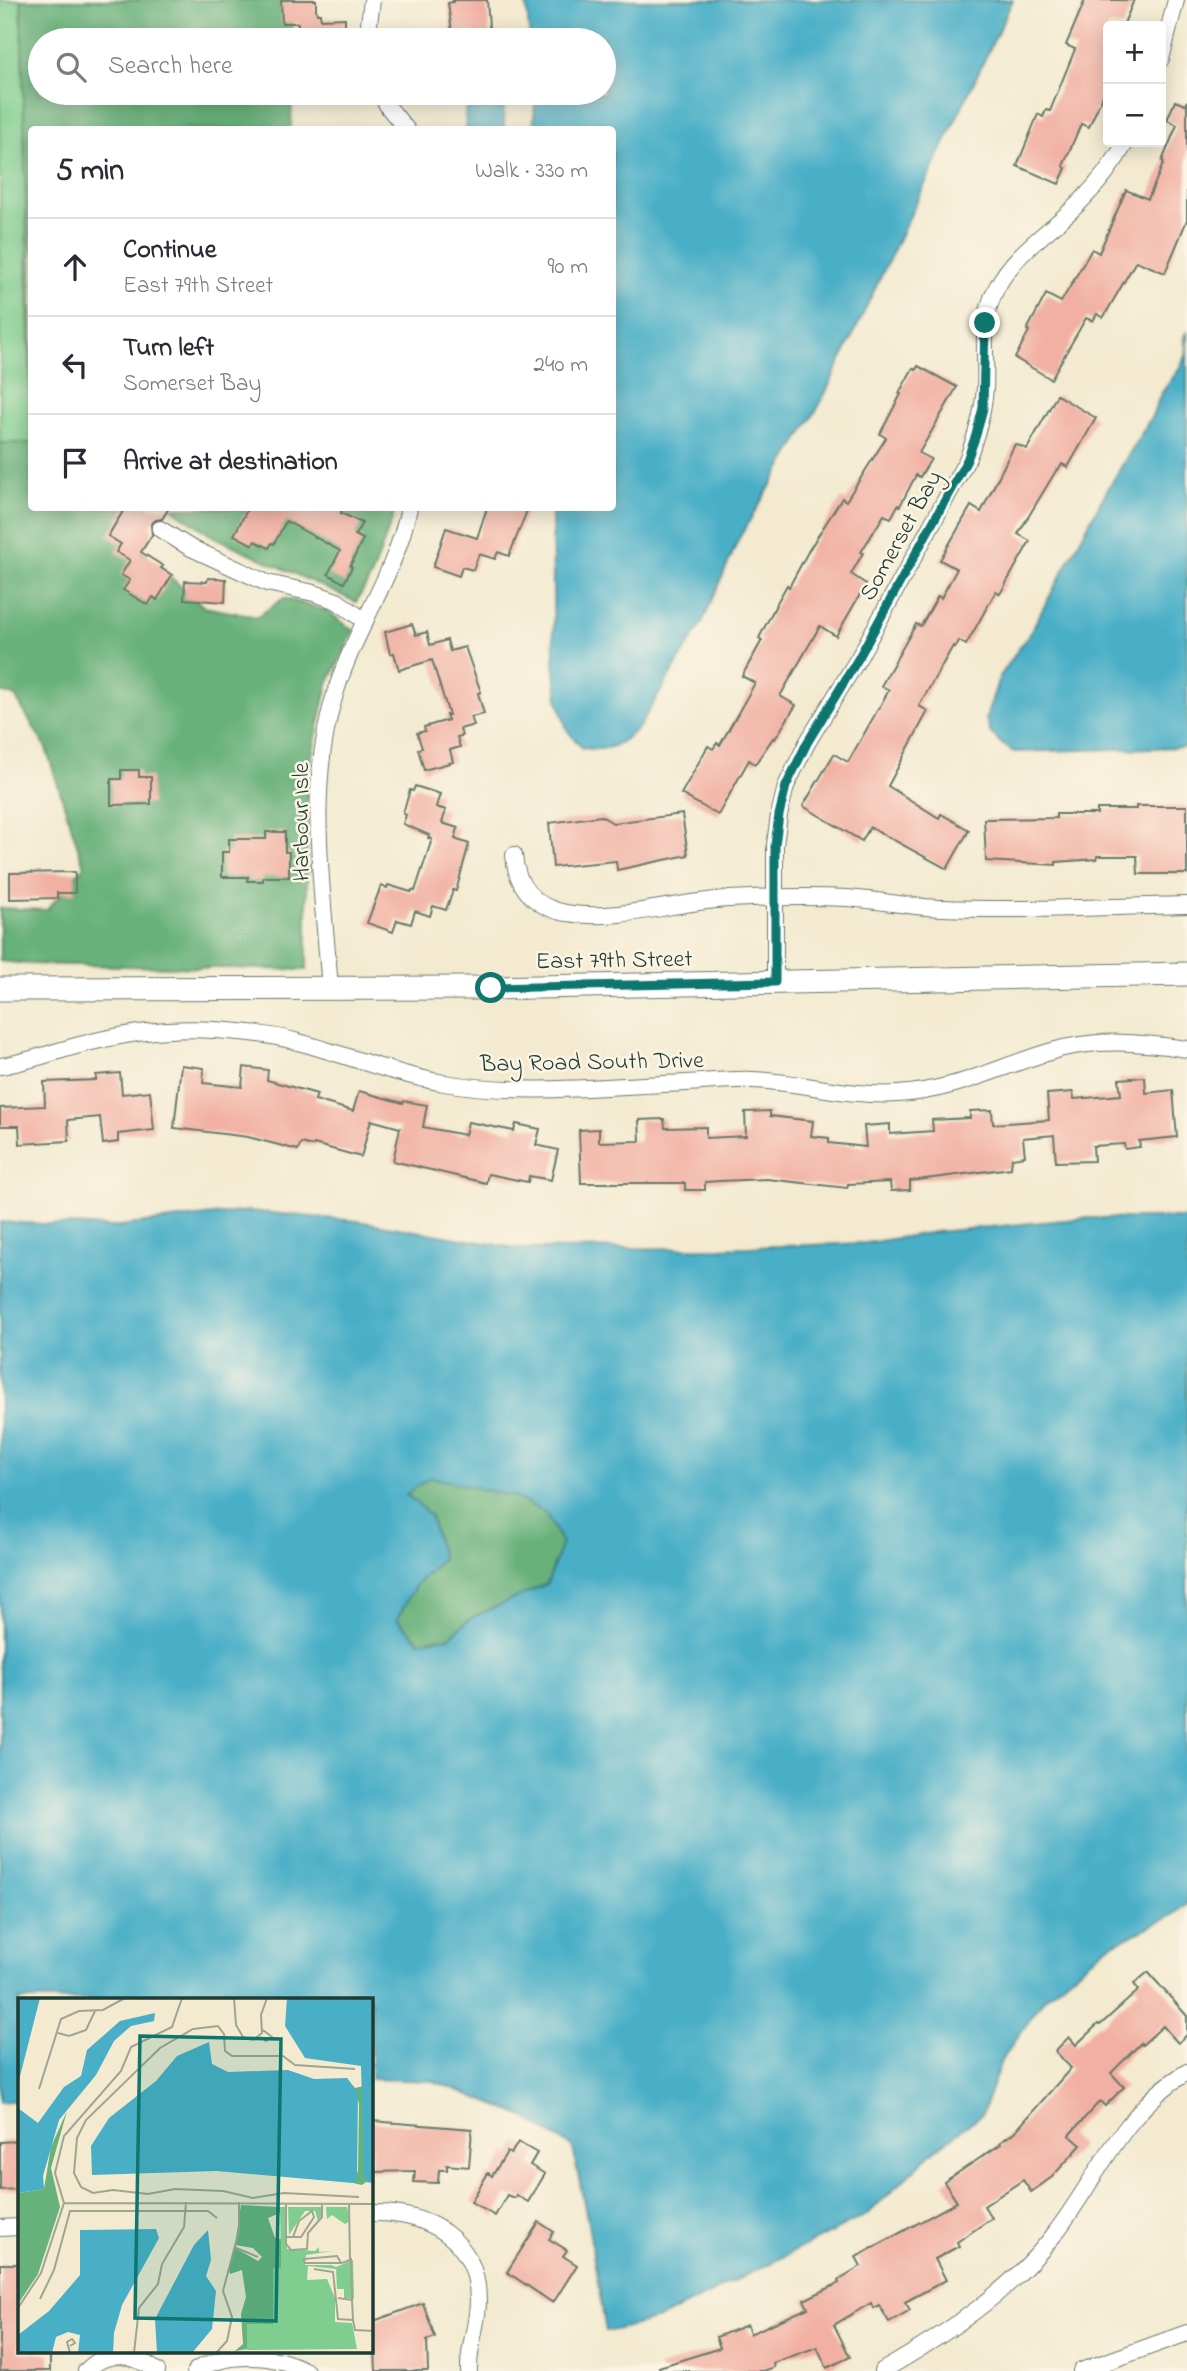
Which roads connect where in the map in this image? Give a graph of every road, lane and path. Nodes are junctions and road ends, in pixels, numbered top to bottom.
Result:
1 (372, 0) edge
2 (1176, 0) edge
3 (368, 28) edge
4 (1166, 39) edge
5 (387, 105) edge
6 (404, 126) edge
7 (1123, 147) edge
8 (408, 511) edge
9 (160, 529) dead end
10 (365, 621) junction
11 (514, 855) dead end
12 (775, 899) junction
13 (1187, 905) edge
14 (1187, 974) edge
15 (775, 982) junction
16 (0, 989) edge
17 (330, 989) junction
18 (1187, 1049) edge
19 (0, 1066) edge
20 (1187, 2071) edge
21 (373, 2213) edge
22 (18, 2227) edge
23 (0, 2228) edge
24 (1187, 2333) edge
25 (86, 2371) edge
26 (157, 2371) edge
27 (195, 2371) edge
28 (306, 2371) edge
29 (469, 2371) edge
30 (882, 2371) edge
31 (1081, 2371) edge

1 - 3 street
2 - 4 street
5 - 6 street
7 - 12 street, Somerset Bay
8 - 10 street, Harbour Isle
9 - 10 street
10 - 17 street, Harbour Isle
11 - 12 street
12 - 13 street
12 - 15 street, Somerset Bay
14 - 15 street, East 79th Street
15 - 17 street, East 79th Street
16 - 17 street, East 79th Street
18 - 19 street, Bay Road South Drive
20 - 30 street
21 - 29 street
22 - 23 street
24 - 31 street
25 - 26 street
27 - 28 street

